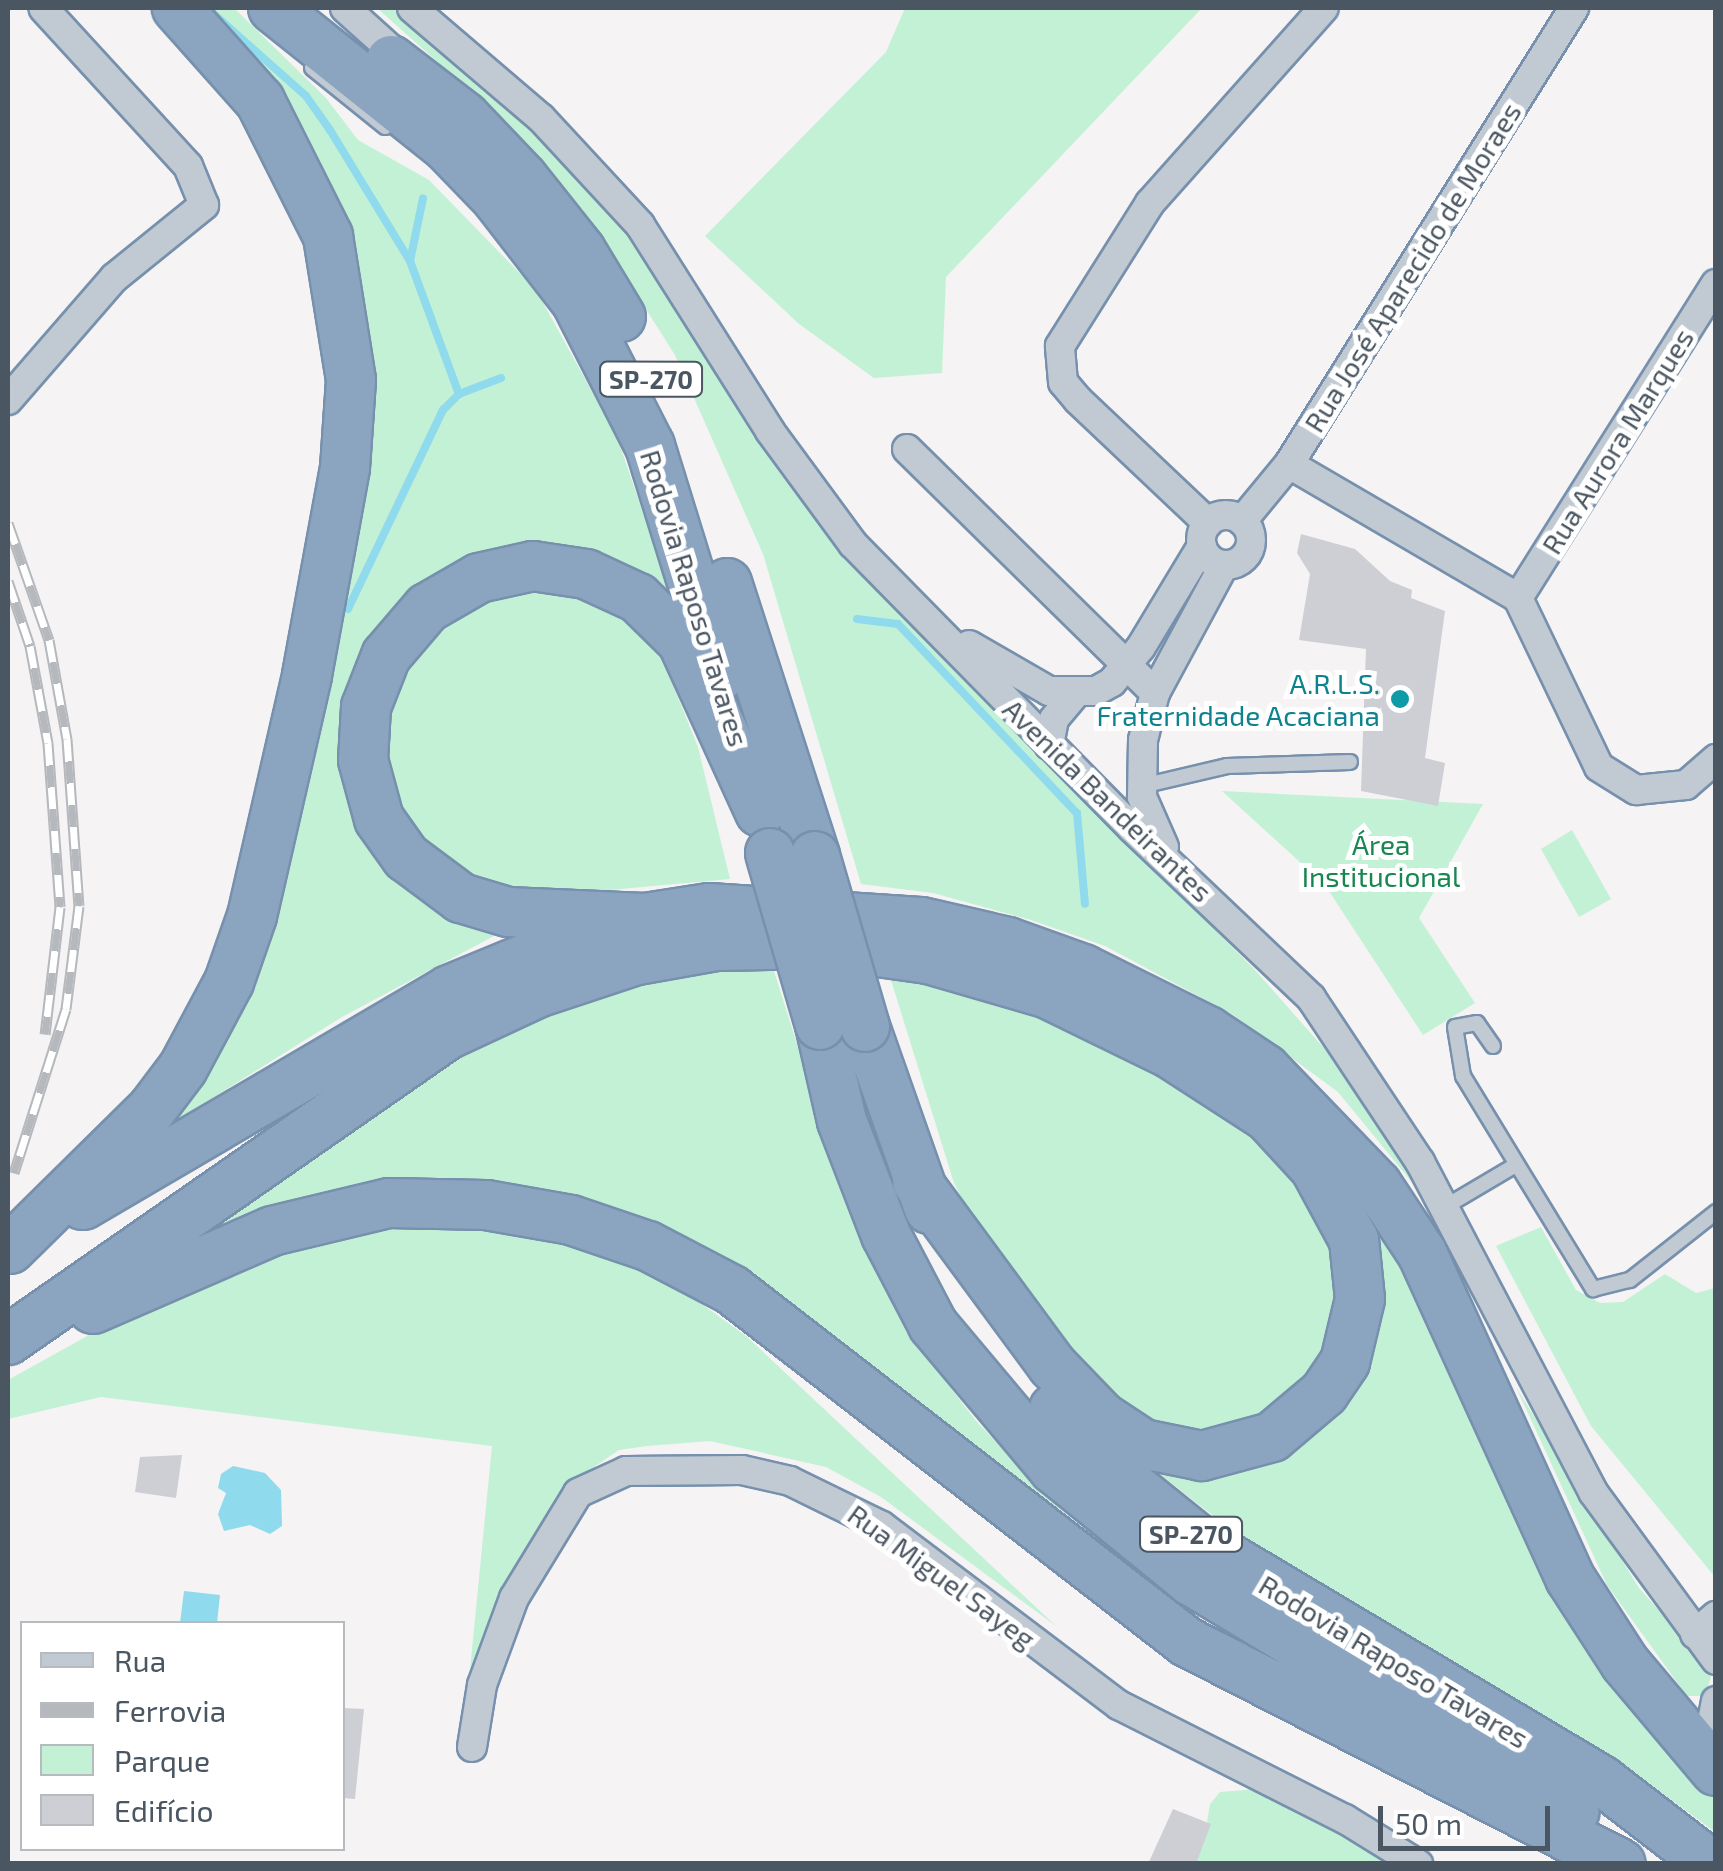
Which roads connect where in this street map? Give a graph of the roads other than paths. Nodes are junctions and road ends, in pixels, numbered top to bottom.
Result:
1 (43, 8) edge
2 (177, 8) edge
3 (274, 8) edge
4 (322, 8) edge
5 (345, 8) edge
6 (412, 8) edge
7 (1324, 8) edge
8 (1574, 8) edge
9 (301, 58) dead end
10 (465, 116) junction
11 (406, 143) dead end
12 (450, 177) dead end
13 (1716, 284) edge
14 (576, 301) junction
15 (8, 400) edge
16 (907, 449) dead end
17 (1289, 464) junction
18 (1242, 522) junction
19 (1205, 534) junction
20 (1224, 564) junction
21 (1518, 598) junction
22 (906, 602) junction
23 (1128, 664) junction
24 (1062, 692) junction
25 (1154, 693) junction
26 (1049, 745) junction
27 (1716, 759) edge
28 (1350, 762) dead end
29 (1142, 786) junction
30 (782, 840) junction
31 (1178, 869) junction
32 (626, 918) junction
33 (842, 1026) junction
34 (1493, 1046) dead end
35 (1514, 1166) junction
36 (917, 1182) junction
37 (1443, 1208) junction
38 (1716, 1212) edge
39 (9, 1250) edge
40 (8, 1344) edge
41 (1706, 1625) edge
42 (1716, 1660) edge
43 (1714, 1703) edge
44 (1658, 1707) junction
45 (472, 1747) dead end
46 (1711, 1766) edge
47 (1418, 1864) edge
48 (1620, 1864) edge
49 (1648, 1864) edge
50 (1710, 1864) edge

1 - 15 street
2 - 39 highway
3 - 14 highway, Rodovia Raposo Tavares / SP-270
4 - 10 highway, Rodovia Raposo Tavares / SP-270
5 - 10 street
6 - 22 street, Avenida Bandeirantes
7 - 19 street
8 - 17 street, Rua José Aparecido de Moraes
9 - 11 lane
10 - 30 highway, Rodovia Raposo Tavares / SP-270
12 - 14 lane
13 - 21 street, Rua Aurora Marques
14 - 30 highway, Rodovia Raposo Tavares / SP-270
16 - 23 street
17 - 18 street, Rua José Aparecido de Moraes
17 - 21 street
18 - 19 street
18 - 20 street
19 - 20 street
19 - 23 street
20 - 25 street
21 - 27 street
22 - 24 street
22 - 26 street, Avenida Bandeirantes
23 - 24 street
23 - 25 street
24 - 26 street
25 - 29 street
26 - 31 street, Avenida Bandeirantes
28 - 29 lane
29 - 31 street
30 - 32 highway
30 - 33 highway, SP-270, bridge
31 - 37 street, Avenida Bandeirantes
32 - 39 highway
32 - 44 highway
33 - 36 highway, Rodovia Raposo Tavares / SP-270
33 - 49 highway, Rodovia Raposo Tavares / SP-270
34 - 35 lane
35 - 37 lane
35 - 38 lane
36 - 40 highway
36 - 50 highway, Rodovia Raposo Tavares / SP-270
37 - 41 street, Avenida Bandeirantes
40 - 48 highway
41 - 42 street, Avenida Bandeirantes
43 - 44 street
43 - 46 street
44 - 46 highway
45 - 47 street, Rua Miguel Sayeg

